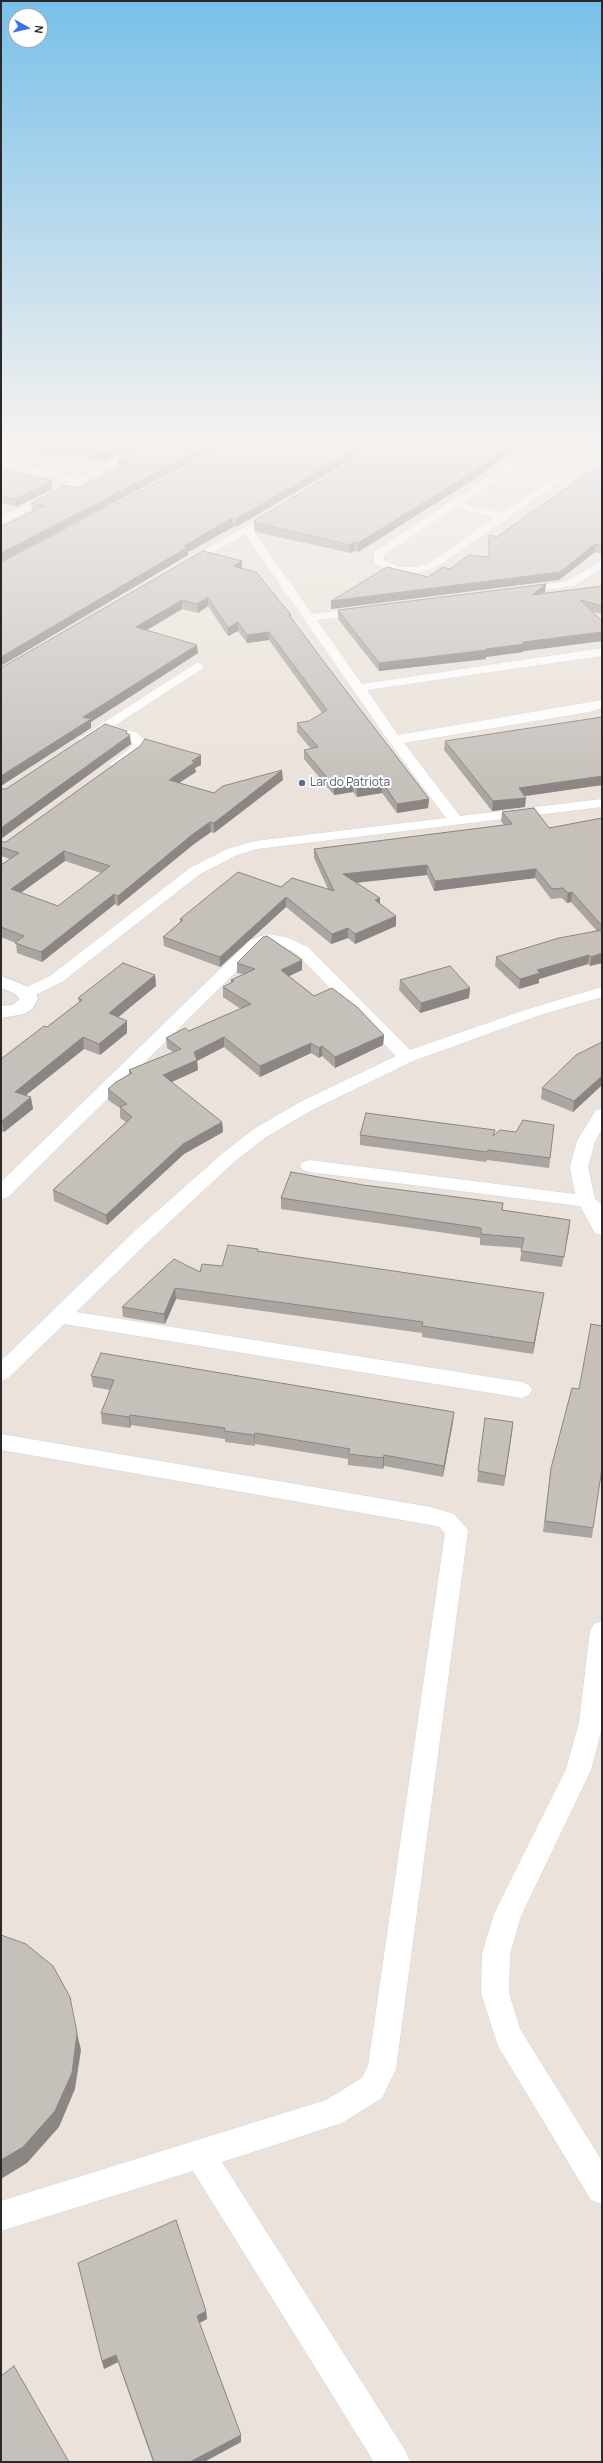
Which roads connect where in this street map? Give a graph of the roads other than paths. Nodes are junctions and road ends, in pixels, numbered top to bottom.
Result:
1 (197, 558) edge
2 (267, 558) edge
3 (378, 558) edge
4 (441, 558) edge
5 (602, 563) edge
6 (174, 571) edge
7 (511, 592) edge
8 (379, 609) edge
9 (308, 618) junction
10 (602, 652) edge
11 (198, 666) dead end
12 (358, 688) junction
13 (602, 704) edge
14 (104, 727) junction
15 (395, 740) junction
16 (72, 748) edge
17 (107, 771) edge
18 (602, 803) edge
19 (457, 822) junction
20 (10, 987) edge
21 (602, 992) edge
22 (1, 1012) edge
23 (407, 1057) junction
24 (602, 1114) edge
25 (309, 1166) dead end
26 (1, 1193) edge
27 (586, 1201) junction
28 (602, 1215) edge
29 (602, 1229) edge
30 (60, 1316) junction
31 (1, 1373) edge
32 (522, 1390) dead end
33 (1, 1442) edge
34 (602, 1631) edge
35 (200, 2155) junction
36 (602, 2189) edge
37 (1, 2216) edge
38 (393, 2462) edge

1 - 6 street
2 - 9 street
3 - 4 street
5 - 7 street
8 - 9 street
9 - 12 street
10 - 12 street
11 - 14 street
12 - 15 street
13 - 15 street
14 - 16 street
14 - 17 street
15 - 19 street
18 - 19 street
19 - 20 street
20 - 22 main road
21 - 23 street
23 - 26 street
23 - 30 street
24 - 27 street
25 - 27 street
27 - 28 street
27 - 29 street
30 - 31 street
30 - 32 street
33 - 35 street
34 - 36 street
35 - 37 street
35 - 38 street

